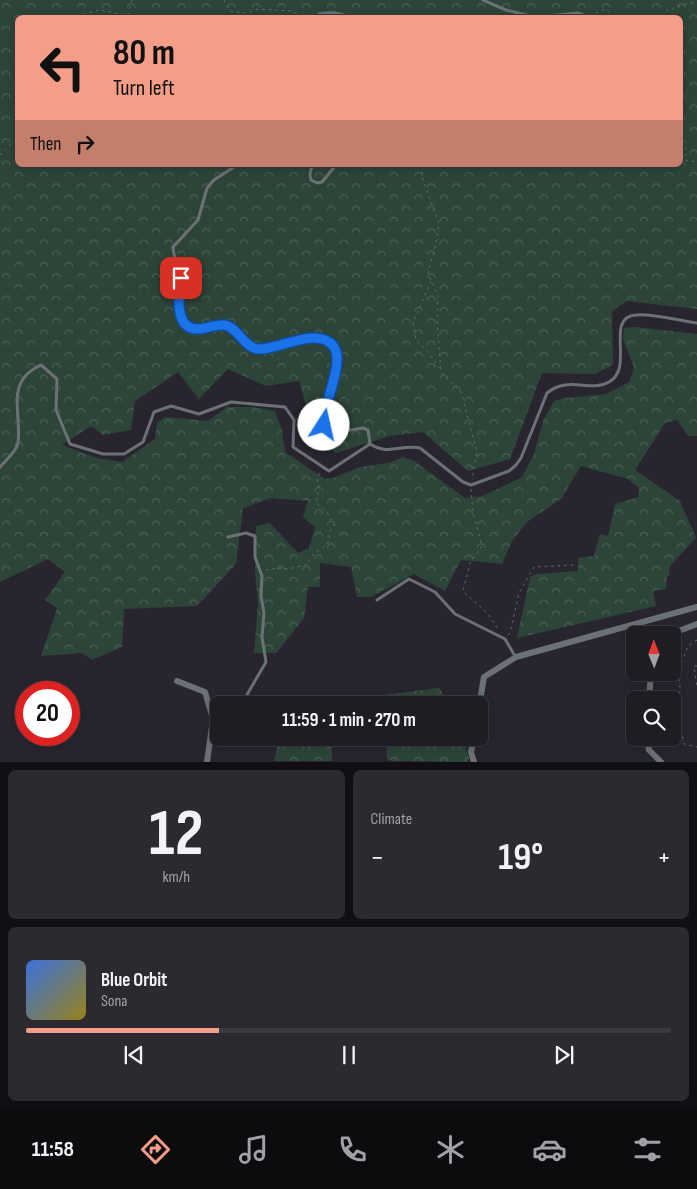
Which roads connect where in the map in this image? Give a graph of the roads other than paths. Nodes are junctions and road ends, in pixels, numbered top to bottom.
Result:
1 (483, 0) edge
2 (318, 15) edge
3 (346, 15) edge
4 (527, 15) edge
5 (556, 15) edge
6 (583, 15) edge
7 (234, 167) edge
8 (312, 167) edge
9 (334, 167) edge
10 (697, 323) edge
11 (370, 444) junction
12 (0, 468) edge
13 (228, 537) dead end
14 (377, 600) dead end
15 (697, 607) edge
16 (697, 624) edge
17 (681, 630) edge
18 (516, 657) junction
19 (176, 681) dead end
20 (246, 696) edge
21 (481, 696) edge
22 (210, 709) edge
23 (211, 746) edge
24 (473, 746) edge
25 (648, 746) edge
26 (207, 762) edge
27 (474, 762) edge
28 (661, 762) edge

1 - 4 lane
2 - 3 lane
5 - 6 lane
7 - 11 lane
8 - 9 lane
10 - 11 lane
11 - 12 lane
13 - 20 lane
14 - 18 lane
15 - 18 street
16 - 17 street
18 - 21 street
19 - 22 street
23 - 26 street
24 - 27 street
25 - 28 street

